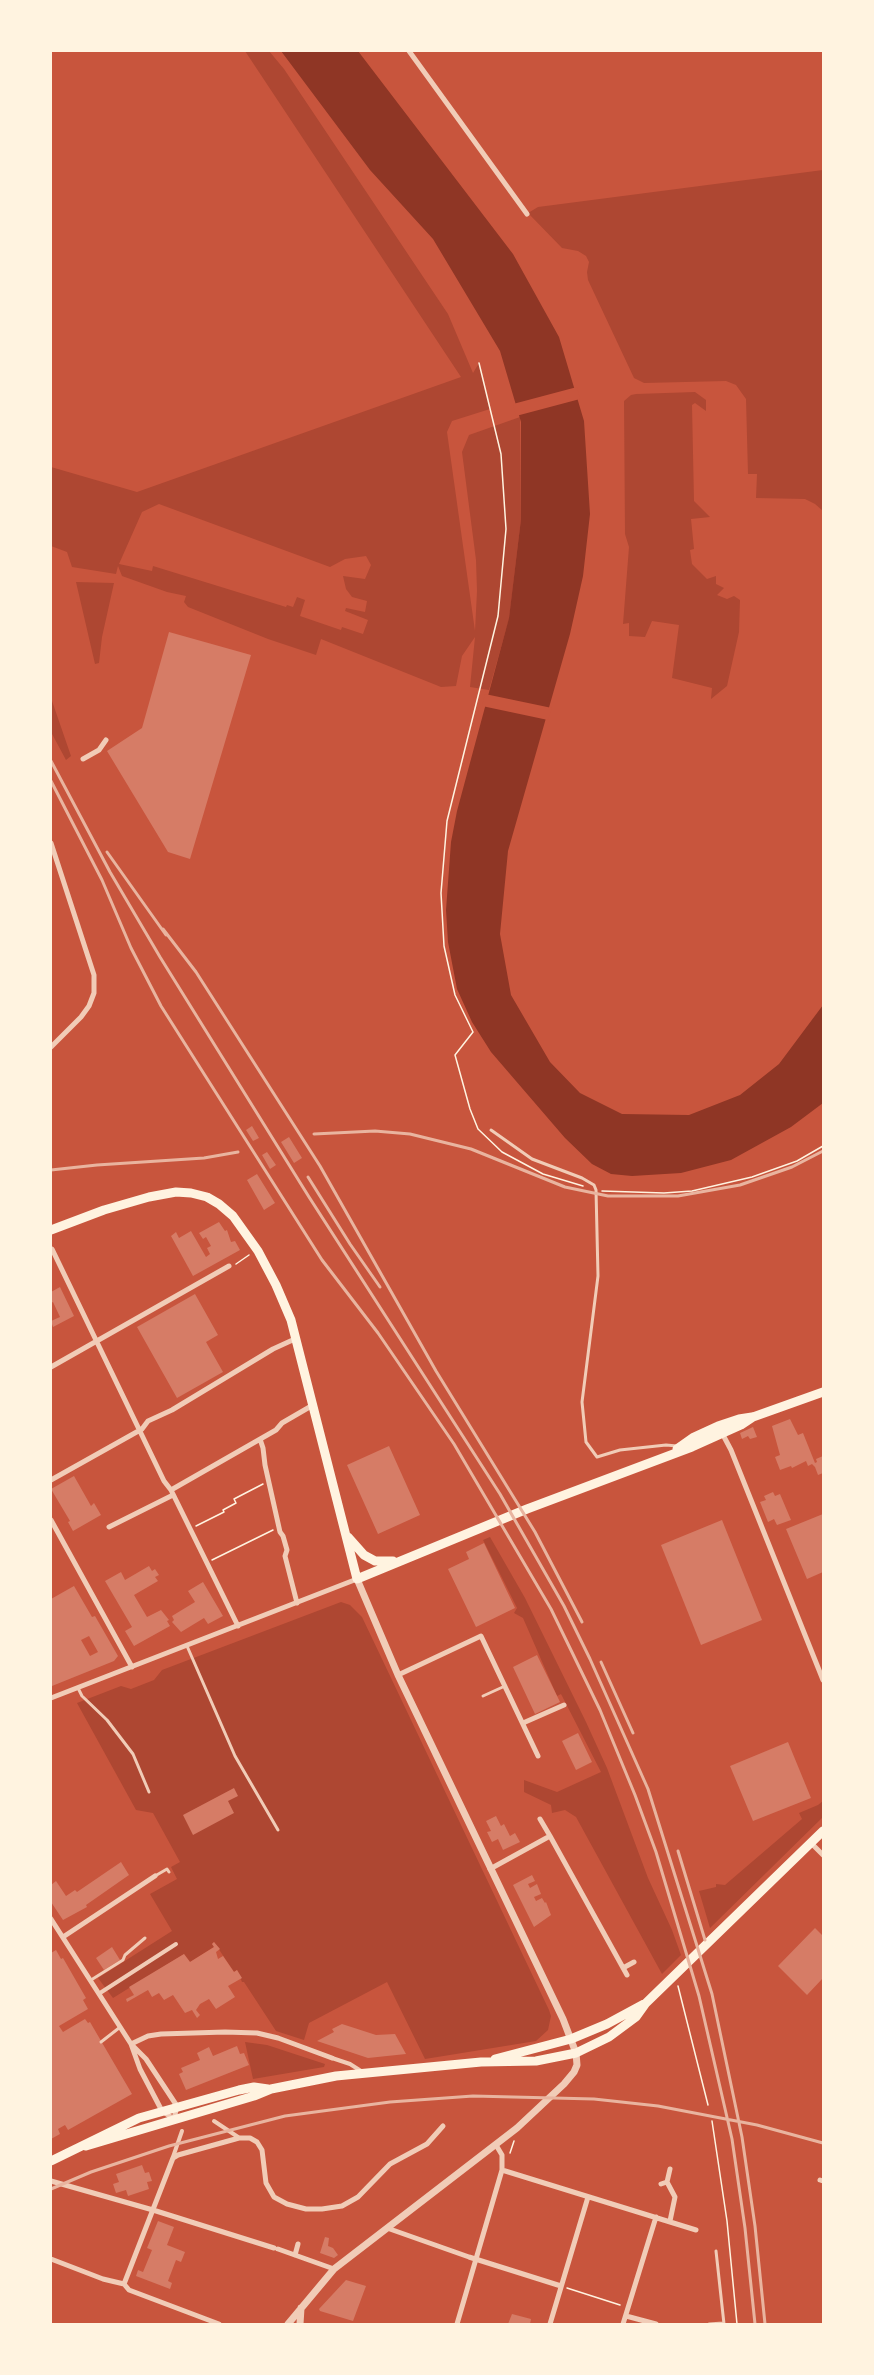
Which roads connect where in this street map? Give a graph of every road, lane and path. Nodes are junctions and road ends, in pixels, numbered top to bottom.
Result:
1 (409, 51) edge
2 (527, 214) dead end
3 (479, 363) dead end
4 (106, 740) dead end
5 (83, 759) dead end
6 (51, 843) edge
7 (51, 1047) edge
8 (491, 1130) dead end
9 (823, 1146) edge
10 (596, 1190) junction
11 (51, 1230) edge
12 (52, 1249) edge
13 (250, 1254) dead end
14 (229, 1266) joint
15 (297, 1338) junction
16 (97, 1340) junction
17 (51, 1367) edge
18 (823, 1392) edge
19 (314, 1404) junction
20 (753, 1417) junction
21 (138, 1430) junction
22 (722, 1433) junction
23 (260, 1439) junction
24 (681, 1446) junction
25 (692, 1447) junction
26 (668, 1455) junction
27 (51, 1479) edge
28 (255, 1487) dead end
29 (172, 1493) junction
30 (51, 1520) edge
31 (195, 1526) dead end
32 (109, 1527) dead end
33 (345, 1532) junction
34 (266, 1533) dead end
35 (219, 1557) dead end
36 (407, 1558) junction
37 (357, 1579) junction
38 (297, 1603) junction
39 (238, 1626) junction
40 (187, 1646) junction
41 (132, 1667) junction
42 (398, 1676) junction
43 (823, 1680) edge
44 (505, 1686) junction
45 (77, 1687) junction
46 (483, 1696) dead end
47 (51, 1698) edge
48 (564, 1705) dead end
49 (523, 1723) junction
50 (538, 1756) dead end
51 (149, 1792) dead end
52 (540, 1819) dead end
53 (278, 1830) dead end
54 (823, 1831) edge
55 (550, 1836) junction
56 (811, 1843) junction
57 (823, 1855) edge
58 (490, 1869) junction
59 (169, 1872) dead end
60 (155, 1876) joint
61 (51, 1919) edge
62 (63, 1937) junction
63 (145, 1938) dead end
64 (176, 1944) dead end
65 (634, 1962) dead end
66 (623, 1968) junction
67 (627, 1975) dead end
68 (91, 1980) junction
69 (678, 1987) dead end
70 (100, 1993) junction
71 (646, 2003) junction
72 (121, 2027) junction
73 (571, 2039) junction
74 (101, 2042) dead end
75 (131, 2044) junction
76 (576, 2053) junction
77 (332, 2058) joint
78 (481, 2062) junction
79 (363, 2072) junction
80 (271, 2089) junction
81 (708, 2105) dead end
82 (177, 2106) junction
83 (162, 2111) junction
84 (174, 2119) junction
85 (214, 2121) dead end
86 (712, 2121) dead end
87 (443, 2126) dead end
88 (517, 2128) junction
89 (182, 2131) dead end
90 (239, 2138) junction
91 (496, 2145) junction
92 (86, 2146) junction
93 (510, 2154) dead end
94 (173, 2158) junction
95 (51, 2161) edge
96 (670, 2169) dead end
97 (502, 2170) junction
98 (51, 2181) edge
99 (668, 2182) junction
100 (661, 2184) dead end
101 (588, 2197) junction
102 (153, 2210) junction
103 (656, 2217) junction
104 (670, 2222) junction
105 (387, 2228) junction
106 (696, 2230) dead end
107 (298, 2244) dead end
108 (716, 2251) dead end
109 (295, 2255) junction
110 (51, 2259) edge
111 (475, 2259) junction
112 (334, 2269) junction
113 (124, 2284) junction
114 (561, 2286) junction
115 (302, 2306) junction
116 (628, 2307) junction
117 (626, 2316) junction
118 (724, 2323) edge
119 (219, 2324) edge
120 (288, 2324) edge
121 (300, 2324) edge
122 (457, 2324) edge
123 (550, 2324) edge
124 (623, 2324) edge
125 (656, 2324) edge
126 (709, 2324) edge
127 (737, 2324) edge

1 - 2 street
3 - 10 path
4 - 5 street
6 - 7 street
8 - 10 lane
9 - 10 path
10 - 24 lane
11 - 15 highway
12 - 16 street
13 - 14 path
14 - 16 street
15 - 19 highway
15 - 21 street
16 - 17 street
16 - 21 street
18 - 20 highway
19 - 23 street
19 - 33 highway
20 - 22 highway
20 - 24 highway
21 - 27 street
21 - 29 street
22 - 25 highway
22 - 43 street
23 - 29 street
23 - 38 street
24 - 25 lane
24 - 26 highway
25 - 26 highway
26 - 36 highway
28 - 31 path
29 - 32 street
29 - 39 street
30 - 41 street
33 - 36 highway
33 - 37 highway
34 - 35 path
36 - 37 highway
37 - 38 street
37 - 42 street
38 - 39 street
39 - 40 street
40 - 41 street
40 - 53 lane
41 - 45 street
42 - 44 street
42 - 58 street
44 - 46 lane
44 - 49 street
45 - 47 street
45 - 51 lane
48 - 49 street
49 - 50 street
52 - 55 street
54 - 56 highway
55 - 58 street
55 - 66 street
56 - 57 street
56 - 71 highway
58 - 73 street
59 - 60 lane
60 - 62 street
61 - 62 street
62 - 68 street
63 - 68 lane
64 - 70 street
65 - 66 street
66 - 67 street
68 - 70 street
69 - 81 path
70 - 72 street
71 - 73 highway
71 - 76 highway
72 - 74 lane
72 - 75 street
73 - 76 street
73 - 78 highway
75 - 77 street
75 - 82 street
75 - 83 street
76 - 78 highway
76 - 88 street
77 - 79 street
78 - 79 highway
79 - 80 highway
80 - 82 highway
80 - 84 highway
82 - 83 highway
82 - 84 street
83 - 84 street
83 - 92 highway
84 - 92 highway
85 - 90 street
86 - 127 path
87 - 90 street
88 - 91 street
88 - 93 path
89 - 94 street
90 - 94 street
91 - 97 street
91 - 105 street
92 - 95 highway
94 - 102 street
96 - 99 street
97 - 101 street
97 - 111 street
98 - 102 street
99 - 100 street
99 - 104 street
101 - 103 street
101 - 114 street
102 - 109 street
102 - 113 street
103 - 104 street
103 - 116 street
104 - 106 street
105 - 111 street
105 - 112 street
107 - 109 street
108 - 118 lane
109 - 112 street
110 - 113 street
111 - 114 street
111 - 122 street
112 - 115 street
113 - 119 street
114 - 116 path
114 - 123 street
115 - 120 street
115 - 121 street
116 - 117 street
117 - 124 street
117 - 125 street
118 - 126 lane

